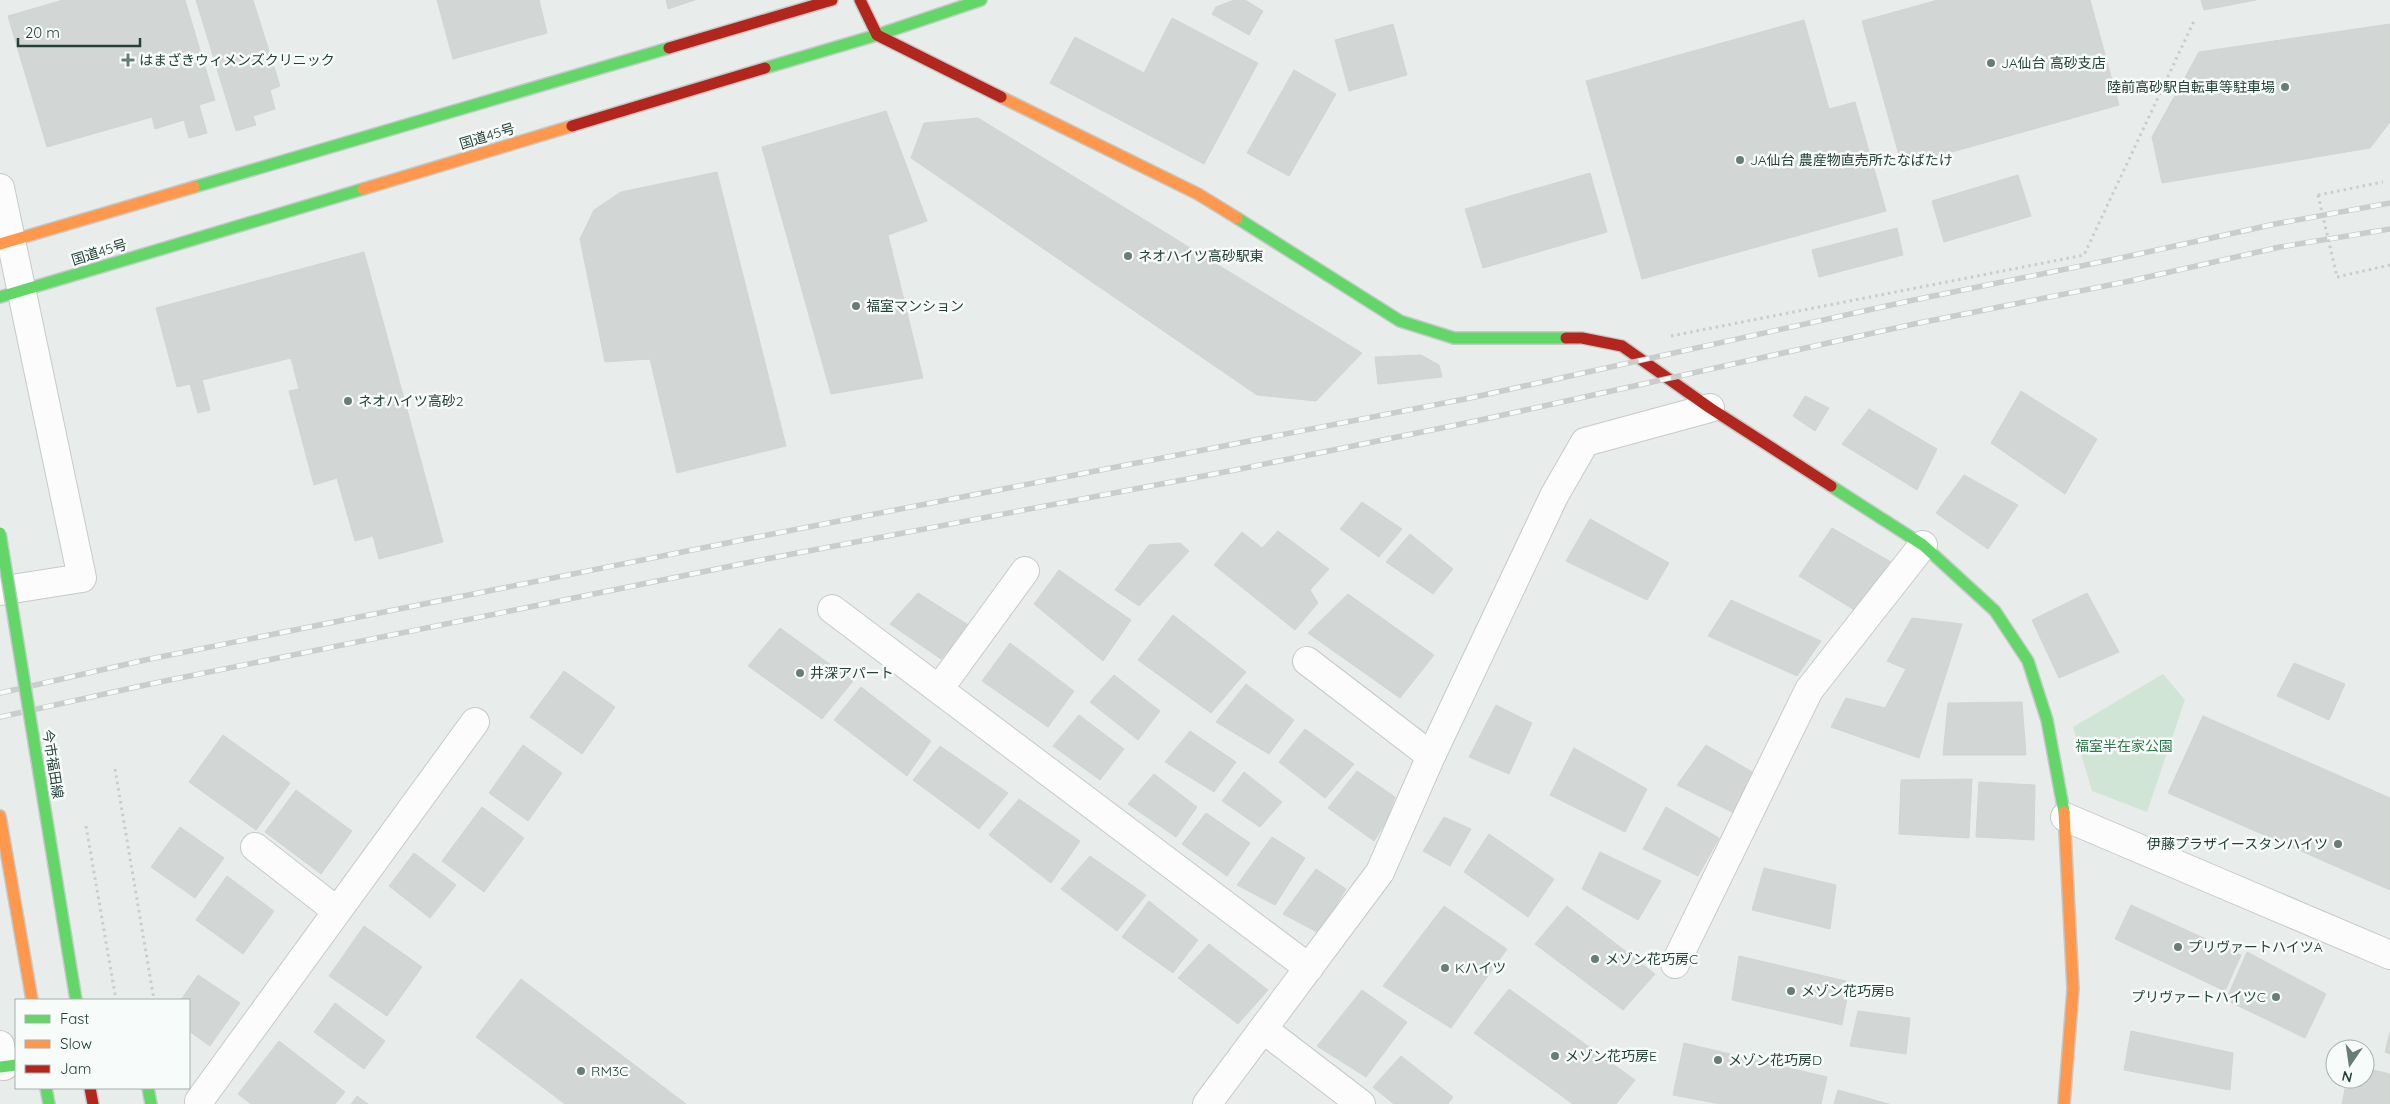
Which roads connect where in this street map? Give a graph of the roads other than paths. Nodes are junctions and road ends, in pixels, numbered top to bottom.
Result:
1 (832, 0) edge
2 (860, 0) edge
3 (981, 0) edge
4 (877, 34) junction
5 (0, 188) edge
6 (5, 242) edge
7 (11, 294) edge
8 (1710, 408) junction
9 (0, 533) edge
10 (1923, 545) junction
11 (1025, 571) dead end
12 (0, 591) edge
13 (832, 609) dead end
14 (1307, 661) dead end
15 (939, 690) junction
16 (475, 722) dead end
17 (1431, 756) junction
18 (0, 816) edge
19 (2065, 816) junction
20 (255, 847) dead end
21 (337, 911) junction
22 (2390, 955) edge
23 (1675, 964) dead end
24 (1309, 968) junction
25 (32, 999) edge
26 (76, 999) edge
27 (1263, 1029) junction
28 (46, 1089) edge
29 (90, 1089) edge
30 (148, 1089) edge
31 (195, 1098) edge
32 (49, 1104) edge
33 (93, 1104) edge
34 (151, 1104) edge
35 (1207, 1104) edge
36 (1362, 1104) edge
37 (2064, 1104) edge

1 - 6 main road
2 - 4 main road
3 - 4 main road, 国道45号
4 - 7 main road, 国道45号
4 - 8 main road
5 - 6 street
6 - 7 street
7 - 12 street
8 - 10 main road
8 - 17 street
9 - 26 main road, 今市福田線, bridge
10 - 19 main road
10 - 23 street
11 - 15 street
13 - 15 street
14 - 17 street
15 - 24 street
16 - 21 street
17 - 24 street
18 - 25 main road
19 - 22 street
19 - 37 main road
20 - 21 street
21 - 31 street
24 - 27 street
27 - 35 street
27 - 36 street
28 - 32 main road
29 - 33 main road
30 - 34 main road

